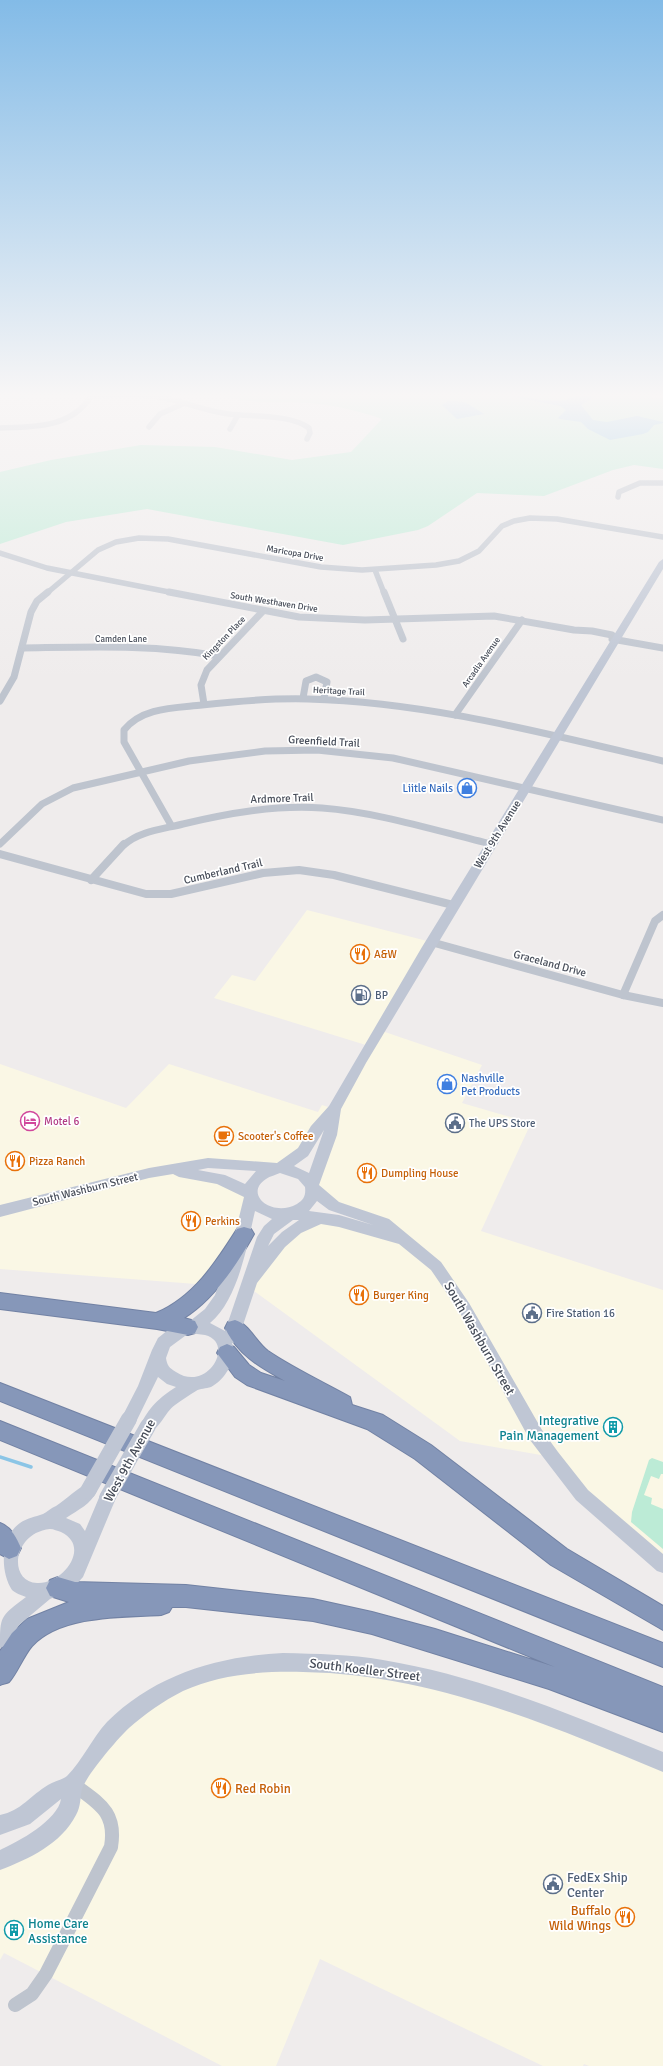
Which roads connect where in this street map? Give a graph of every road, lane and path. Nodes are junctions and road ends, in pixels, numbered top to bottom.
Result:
1 (623, 489) edge
2 (618, 497) dead end
3 (663, 537) edge
4 (0, 553) edge
5 (663, 562) edge
6 (375, 570) junction
7 (70, 572) junction
8 (263, 611) junction
9 (394, 619) junction
10 (522, 620) junction
11 (617, 639) junction
12 (403, 640) dead end
13 (22, 648) junction
14 (663, 648) edge
15 (219, 656) junction
16 (303, 698) junction
17 (324, 698) junction
18 (0, 701) edge
19 (204, 704) junction
20 (455, 715) junction
21 (557, 737) junction
22 (663, 761) edge
23 (141, 771) junction
24 (526, 788) junction
25 (663, 820) edge
26 (171, 825) junction
27 (0, 844) edge
28 (491, 844) junction
29 (0, 854) edge
30 (91, 880) junction
31 (453, 905) junction
32 (663, 916) edge
33 (431, 942) junction
34 (623, 995) junction
35 (663, 1003) edge
36 (334, 1109) junction
37 (279, 1168) junction
38 (171, 1170) junction
39 (312, 1186) junction
40 (250, 1195) junction
41 (0, 1211) edge
42 (291, 1214) junction
43 (322, 1218) junction
44 (244, 1234) junction
45 (403, 1239) junction
46 (247, 1286) junction
47 (0, 1301) edge
48 (157, 1321) junction
49 (191, 1327) junction
50 (235, 1328) junction
51 (227, 1350) junction
52 (158, 1356) junction
53 (196, 1383) junction
54 (0, 1392) edge
55 (375, 1422) junction
56 (0, 1430) edge
57 (45, 1522) junction
58 (4, 1553) edge
59 (84, 1554) junction
60 (663, 1565) edge
61 (52, 1590) junction
62 (215, 1600) junction
63 (663, 1619) edge
64 (0, 1639) edge
65 (663, 1655) edge
66 (0, 1673) edge
67 (663, 1699) edge
68 (663, 1719) edge
69 (663, 1762) edge
70 (72, 1784) junction
71 (0, 1825) edge
72 (0, 1860) edge
73 (15, 2005) dead end

1 - 2 street
3 - 6 street, Maricopa Drive
4 - 7 street, South Westhaven Drive
5 - 11 main road, West 9th Avenue
6 - 7 street, Maricopa Drive
6 - 9 street
7 - 8 street, South Westhaven Drive
7 - 13 street, Maricopa Drive
8 - 9 street, South Westhaven Drive
8 - 15 street, Kingston Place
9 - 10 street, South Westhaven Drive
9 - 12 street
10 - 11 street, South Westhaven Drive
10 - 20 street, Arcadia Avenue
11 - 14 street, South Westhaven Drive
11 - 21 main road, West 9th Avenue
13 - 15 street, Camden Lane
13 - 18 street, Maricopa Drive
15 - 19 street, Kingston Place
16 - 17 street, Heritage Trail
16 - 17 street
16 - 19 street, Heritage Trail
17 - 20 street, Heritage Trail
19 - 23 street, Heritage Trail
20 - 21 street, Heritage Trail
21 - 22 street, Heritage Trail
21 - 24 main road, West 9th Avenue
23 - 24 street, Greenfield Trail
23 - 26 street, Heritage Trail
23 - 27 street, Greenfield Trail
24 - 25 street, Greenfield Trail
24 - 28 main road, West 9th Avenue
26 - 28 street, Ardmore Trail
26 - 30 street, Ardmore Trail
28 - 31 main road, West 9th Avenue
29 - 30 street, Cumberland Trail
30 - 31 street, Cumberland Trail
31 - 33 main road, West 9th Avenue
32 - 34 street
33 - 34 street, Graceland Drive
33 - 36 main road, West 9th Avenue
34 - 35 street, Graceland Drive
36 - 37 main road, West 9th Avenue
36 - 39 main road, West 9th Avenue
37 - 38 main road, South Washburn Street
37 - 39 main road
37 - 40 main road
38 - 40 main road, South Washburn Street
38 - 41 main road, South Washburn Street
39 - 42 main road
39 - 45 main road, South Washburn Street
40 - 42 main road
40 - 44 main road
42 - 43 main road, South Washburn Street
42 - 46 main road
43 - 45 main road, South Washburn Street
43 - 46 main road
44 - 48 highway
44 - 49 main road
45 - 60 main road, South Washburn Street
46 - 50 main road
47 - 48 highway
48 - 49 highway
49 - 51 main road
49 - 52 main road
50 - 51 main road
50 - 55 highway
51 - 53 main road
51 - 55 highway
52 - 53 main road
52 - 57 main road, West 9th Avenue, bridge
53 - 59 main road, West 9th Avenue, bridge
54 - 65 highway
55 - 63 highway
56 - 67 highway
57 - 58 main road
57 - 59 main road
58 - 61 main road
59 - 61 main road
61 - 62 highway
61 - 64 main road
62 - 66 highway
62 - 68 highway
69 - 70 main road, South Koeller Street
70 - 71 main road, South Koeller Street
70 - 72 main road
70 - 73 street

